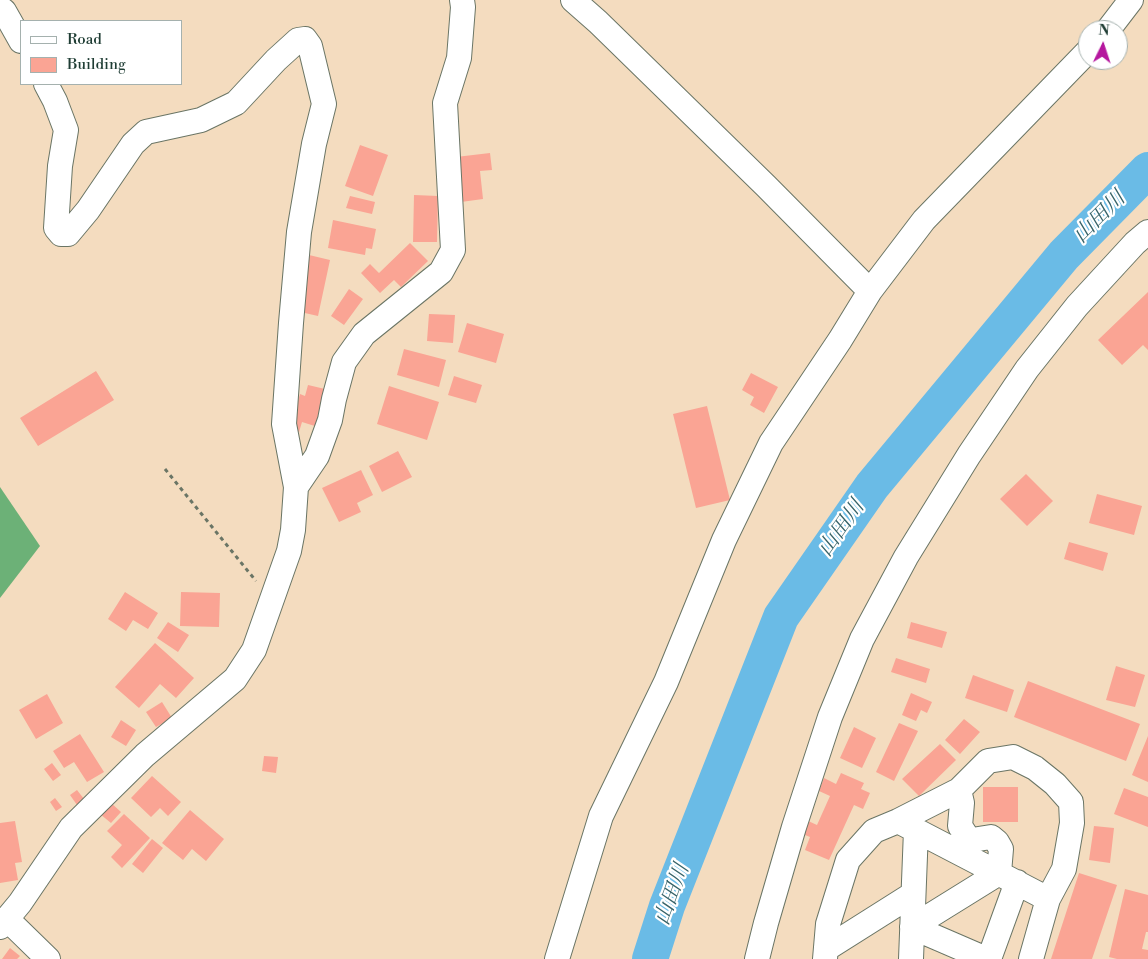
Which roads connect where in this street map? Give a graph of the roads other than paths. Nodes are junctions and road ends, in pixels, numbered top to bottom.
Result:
1 (462, 0) edge
2 (573, 0) edge
3 (1131, 0) edge
4 (0, 8) edge
5 (1116, 20) edge
6 (20, 39) edge
7 (1078, 61) edge
8 (47, 85) edge
9 (1148, 232) edge
10 (870, 291) junction
11 (296, 487) junction
12 (959, 790) junction
13 (907, 825) junction
14 (1008, 878) junction
15 (913, 894) junction
16 (1048, 898) junction
17 (7, 913) edge
18 (912, 927) junction
19 (826, 954) edge
20 (48, 959) edge
21 (557, 959) edge
22 (757, 959) edge
23 (911, 959) edge
24 (988, 959) edge
25 (1031, 959) edge

1 - 11 street
2 - 10 street
3 - 5 street
4 - 6 street
7 - 10 street
8 - 11 street
9 - 22 street
10 - 21 street
11 - 17 street
12 - 13 street
12 - 14 street
12 - 16 street
13 - 14 street
13 - 15 street
13 - 19 street
14 - 16 street
14 - 18 street
14 - 24 street
15 - 18 street
15 - 19 street
16 - 25 street
17 - 20 street
18 - 23 street
18 - 24 street

